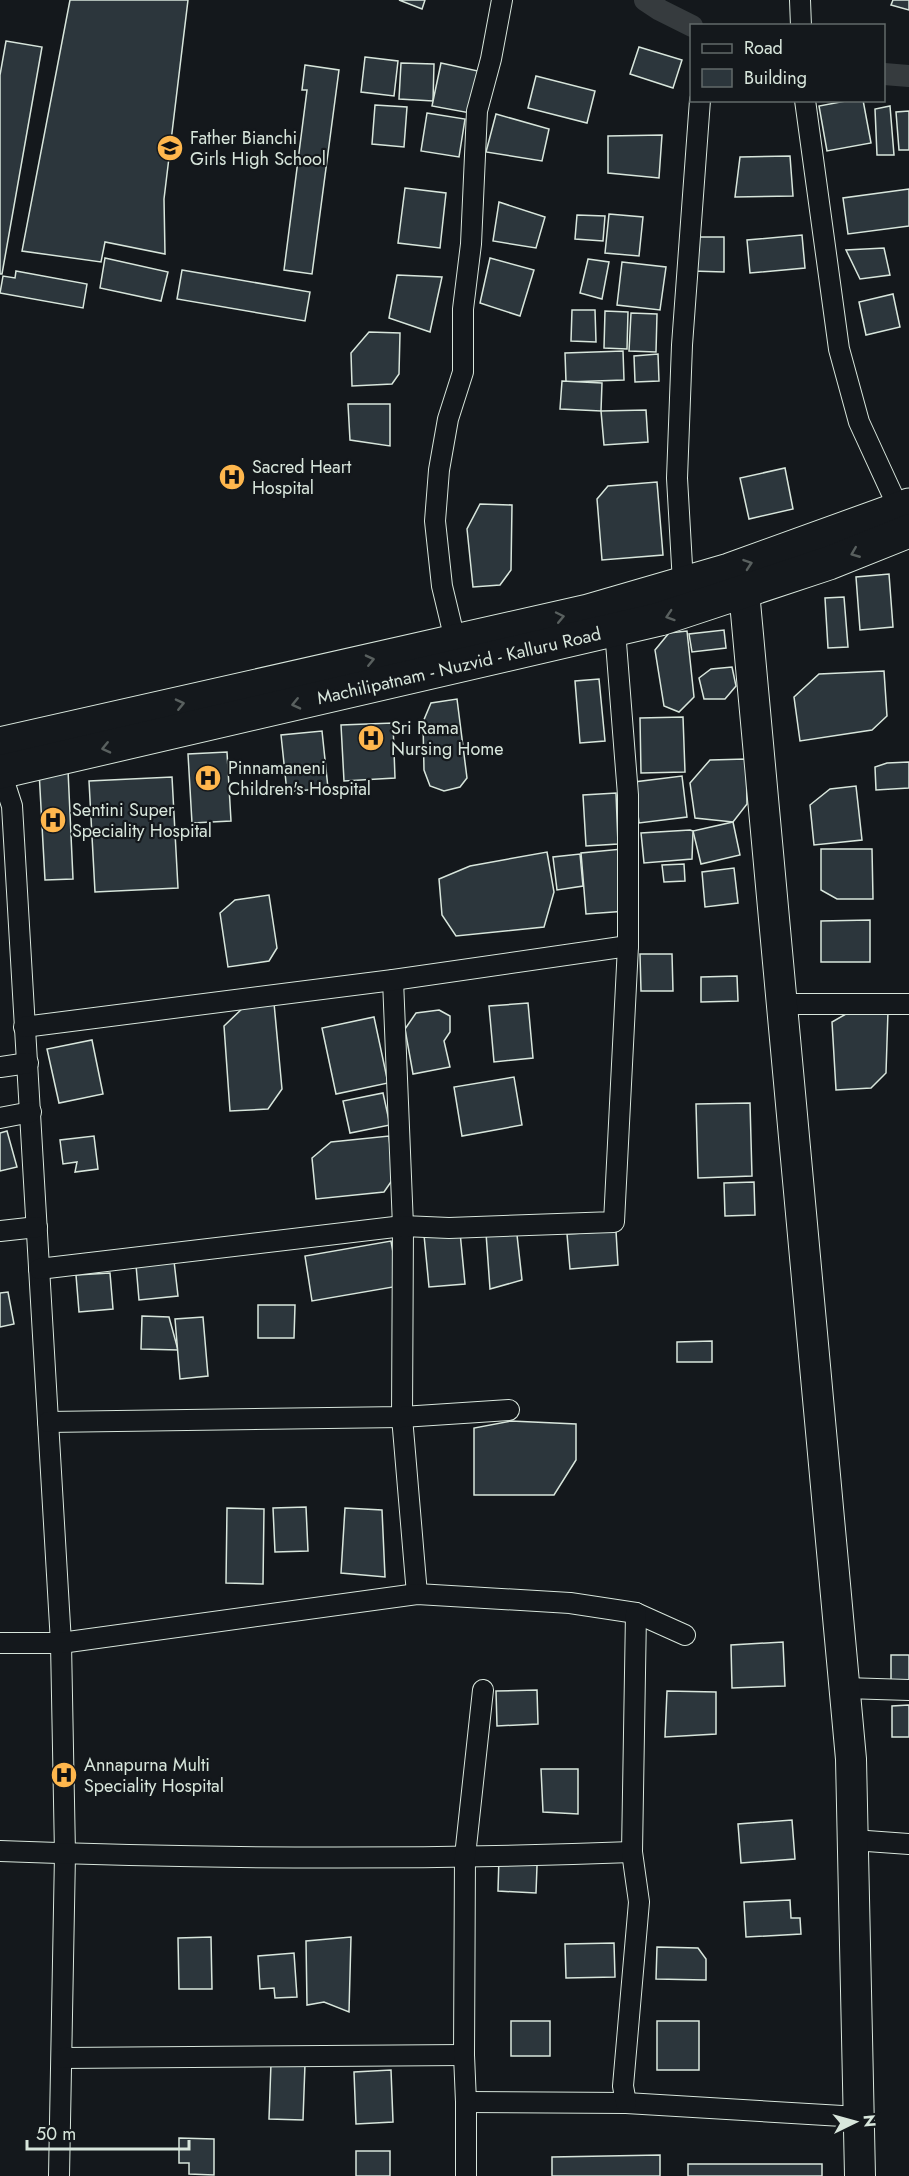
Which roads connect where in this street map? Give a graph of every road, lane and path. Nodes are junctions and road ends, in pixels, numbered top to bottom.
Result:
1 (502, 0) edge
2 (800, 0) edge
3 (801, 24) edge
4 (700, 102) edge
5 (806, 106) edge
6 (906, 515) edge
7 (683, 583) junction
8 (744, 591) junction
9 (615, 630) junction
10 (455, 640) junction
11 (0, 758) edge
12 (628, 946) junction
13 (393, 980) junction
14 (782, 1004) junction
15 (909, 1004) edge
16 (24, 1027) junction
17 (28, 1063) junction
18 (0, 1067) edge
19 (31, 1112) junction
20 (0, 1118) edge
21 (404, 1226) junction
22 (37, 1227) junction
23 (0, 1231) edge
24 (39, 1269) junction
25 (509, 1410) dead end
26 (402, 1417) junction
27 (48, 1422) junction
28 (417, 1594) junction
29 (636, 1613) junction
30 (685, 1635) dead end
31 (0, 1642) edge
32 (61, 1643) junction
33 (845, 1688) junction
34 (483, 1690) dead end
35 (909, 1690) edge
36 (853, 1840) junction
37 (909, 1844) edge
38 (0, 1851) edge
39 (632, 1852) junction
40 (65, 1854) junction
41 (465, 1856) junction
42 (464, 2055) junction
43 (62, 2058) junction
44 (466, 2102) junction
45 (626, 2103) junction
46 (859, 2117) junction
47 (59, 2176) edge
48 (466, 2176) edge
49 (860, 2176) edge

1 - 10 street
2 - 3 street
4 - 7 street
5 - 6 street
7 -> 6 highway, Machilipatnam - Nuzvid - Kalluru Road
6 -> 8 highway, Machilipatnam - Nuzvid - Kalluru Road
10 -> 7 highway, Machilipatnam - Nuzvid - Kalluru Road
8 -> 9 highway, Machilipatnam - Nuzvid - Kalluru Road
8 - 14 main road
9 -> 11 highway, Machilipatnam - Nuzvid - Kalluru Road
9 - 12 street
11 -> 10 highway, Machilipatnam - Nuzvid - Kalluru Road
11 - 16 street
12 - 13 street
12 - 21 street
13 - 16 street
13 - 21 street
14 - 15 street
14 - 33 main road
16 - 17 street
17 - 18 street
17 - 19 street
19 - 20 street
19 - 22 street
21 - 24 street
21 - 26 street
22 - 23 street
22 - 24 street
24 - 27 street
25 - 26 street
26 - 27 street
26 - 28 street
27 - 32 street
28 - 29 street
28 - 32 street
29 - 30 street
29 - 39 street
31 - 32 street
32 - 40 street
33 - 35 street
33 - 36 main road
34 - 41 street
36 - 37 street
36 - 46 main road
38 - 40 street
39 - 41 street
39 - 45 street
40 - 41 street
40 - 43 street
41 - 42 street
42 - 43 street
42 - 44 street
43 - 47 street
44 - 45 street
44 - 48 street
45 - 46 street
46 - 49 main road

